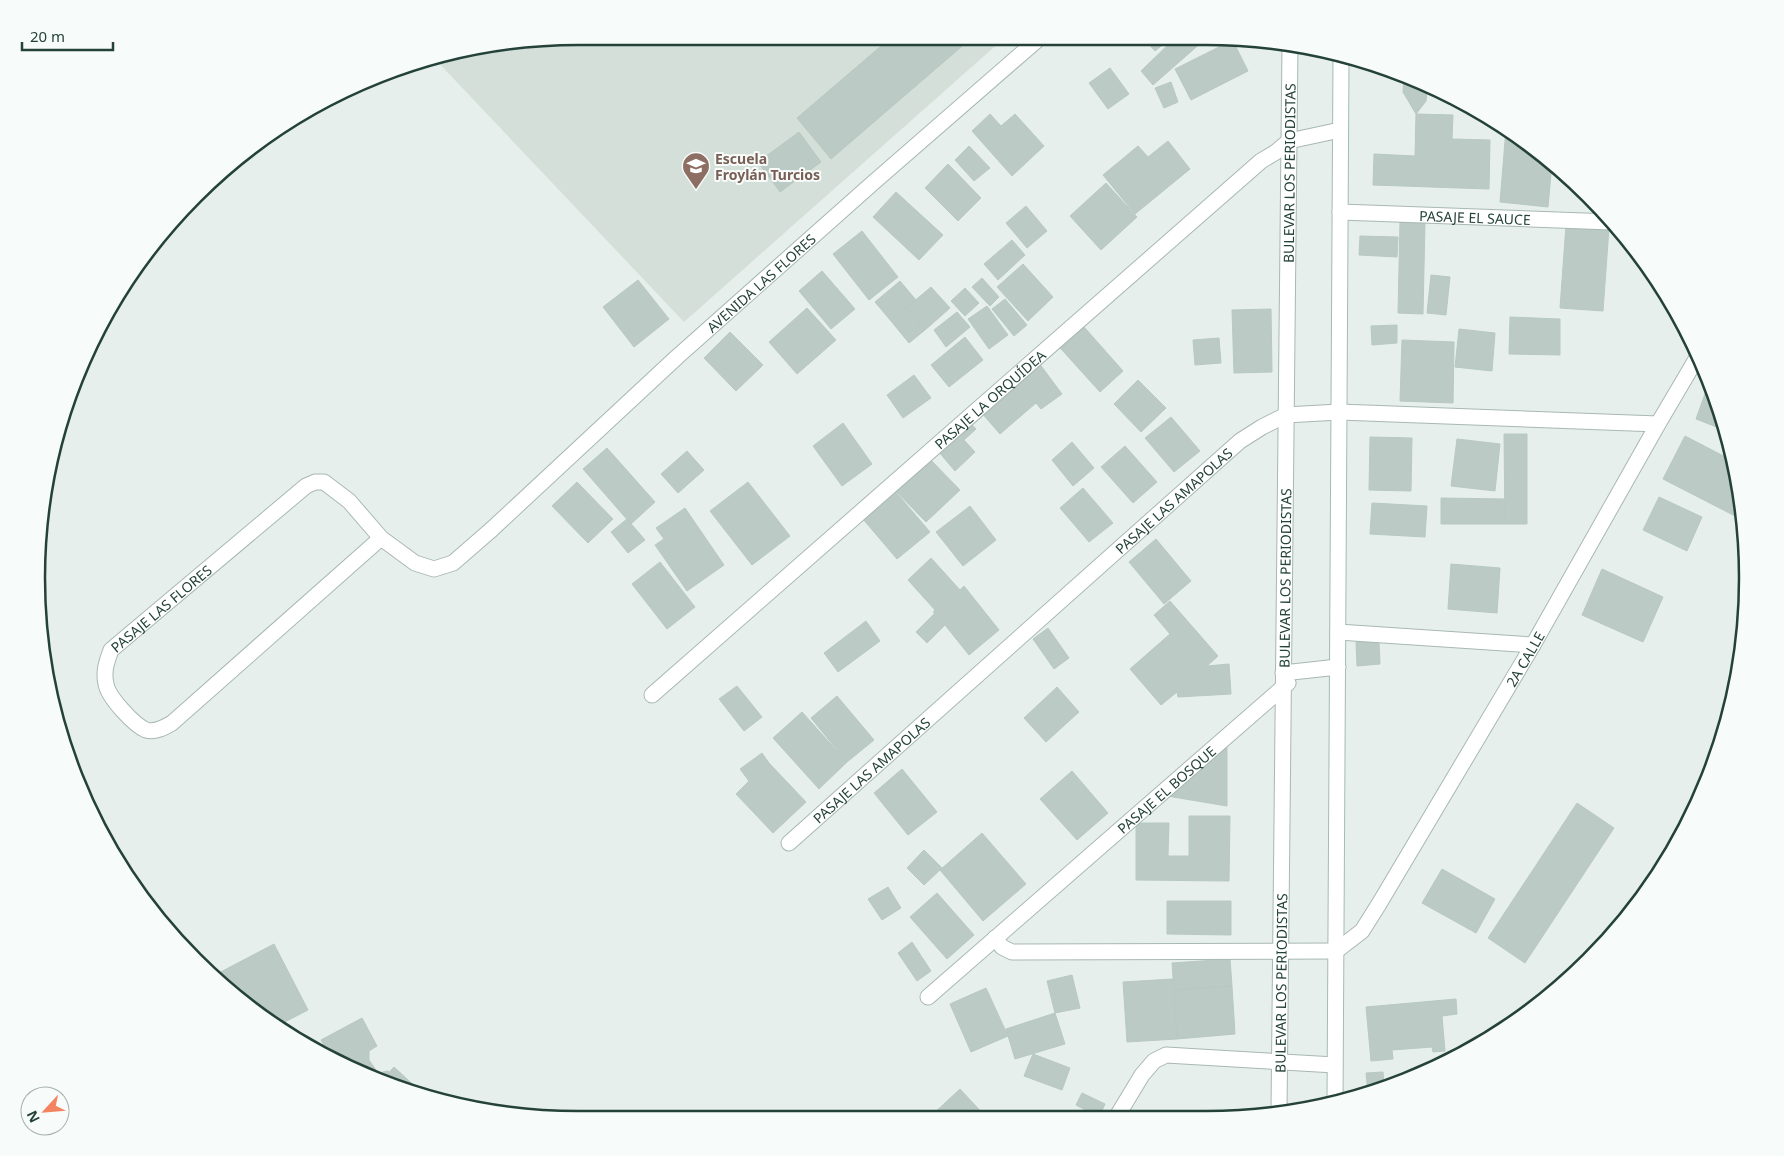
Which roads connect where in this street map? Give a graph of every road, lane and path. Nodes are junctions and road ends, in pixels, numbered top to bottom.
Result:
1 (1031, 45) edge
2 (1290, 52) edge
3 (1341, 62) edge
4 (1340, 130) junction
5 (1289, 141) junction
6 (1340, 212) junction
7 (1602, 222) edge
8 (1693, 364) edge
9 (1339, 412) junction
10 (1286, 416) junction
11 (1658, 424) junction
12 (491, 530) joint
13 (381, 538) junction
14 (1338, 632) junction
15 (1533, 645) junction
16 (1338, 667) junction
17 (1283, 673) junction
18 (652, 695) dead end
19 (789, 843) dead end
20 (995, 938) junction
21 (1280, 951) junction
22 (1336, 951) junction
23 (928, 997) dead end
24 (1279, 1062) junction
25 (1335, 1065) junction
26 (1335, 1095) edge
27 (1279, 1106) edge
28 (1120, 1111) edge

1 - 12 street, AVENIDA LAS FLORES
2 - 5 street, BULEVAR LOS PERIODISTAS
3 - 4 street
4 - 5 street, PASAJE LA ORQUÍDEA
4 - 6 street
5 - 10 street, BULEVAR LOS PERIODISTAS
5 - 18 street, PASAJE LA ORQUÍDEA
6 - 7 street, PASAJE EL SAUCE
6 - 9 street
8 - 11 street, 2A CALLE
9 - 10 street, PASAJE LAS AMAPOLAS
9 - 11 street, PASAJE LAS AMAPOLAS
9 - 14 street
10 - 17 street, BULEVAR LOS PERIODISTAS
10 - 19 street, PASAJE LAS AMAPOLAS
11 - 15 street, 2A CALLE
12 - 13 street, PASAJE LAS FLORES
13 - 13 street, PASAJE LAS FLORES
14 - 15 street
14 - 16 street
15 - 22 street, 2A CALLE
16 - 17 street
16 - 22 street
17 - 20 street, PASAJE EL BOSQUE
17 - 21 street, BULEVAR LOS PERIODISTAS
20 - 21 street
20 - 23 street, PASAJE EL BOSQUE
21 - 22 street
21 - 24 street, BULEVAR LOS PERIODISTAS
22 - 25 street
24 - 25 street
24 - 27 street, BULEVAR LOS PERIODISTAS
24 - 28 street
25 - 26 street

